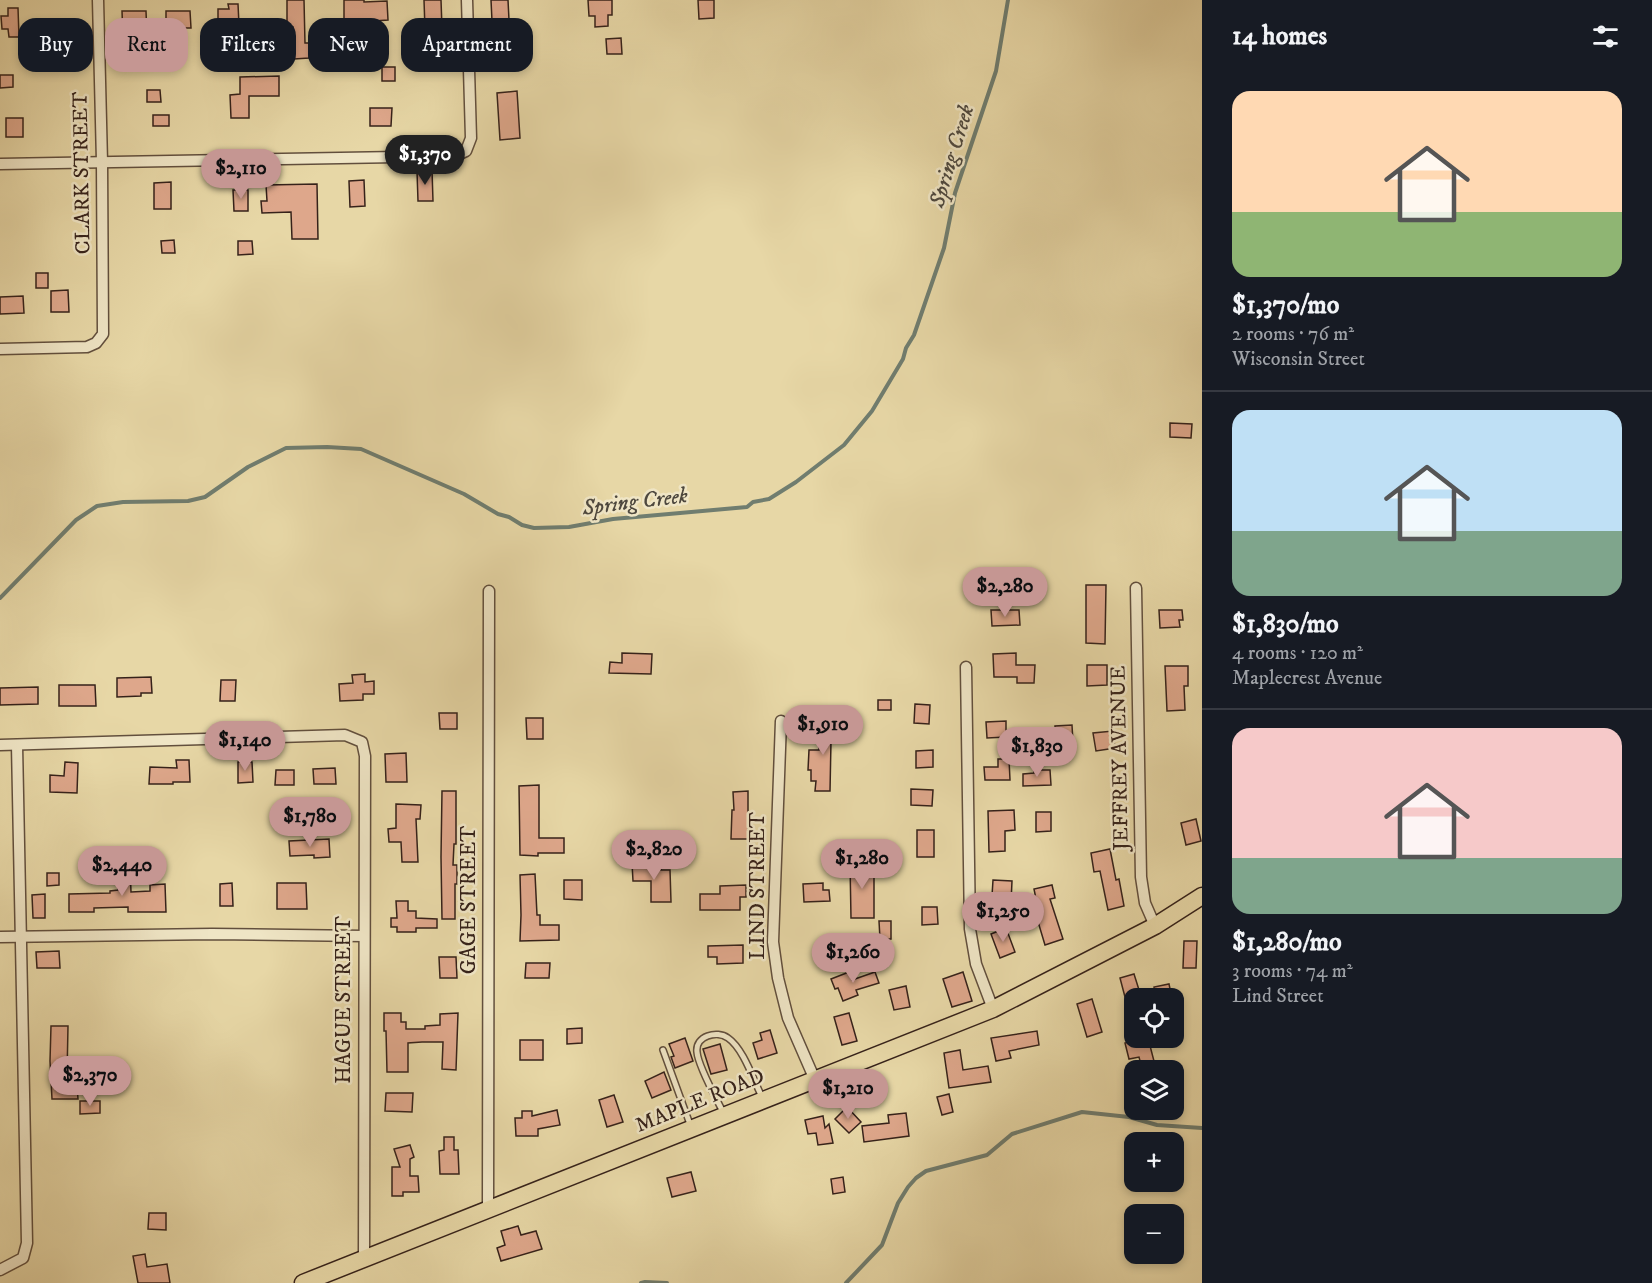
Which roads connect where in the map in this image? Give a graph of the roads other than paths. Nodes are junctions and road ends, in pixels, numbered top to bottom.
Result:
1 (98, 0) edge
2 (467, 0) edge
3 (102, 162) junction
4 (0, 164) edge
5 (0, 349) edge
6 (1136, 588) dead end
7 (489, 591) dead end
8 (966, 668) dead end
9 (781, 721) dead end
10 (0, 745) edge
11 (17, 745) junction
12 (1202, 896) edge
13 (1155, 926) junction
14 (364, 936) junction
15 (0, 937) edge
16 (20, 937) junction
17 (993, 1009) junction
18 (663, 1050) dead end
19 (815, 1080) junction
20 (763, 1101) junction
21 (724, 1116) junction
22 (692, 1129) junction
23 (488, 1209) junction
24 (364, 1258) junction
25 (0, 1270) edge
26 (303, 1283) edge

1 - 3 street, CLARK STREET
2 - 3 street
3 - 4 street
3 - 5 street, CLARK STREET
6 - 13 street, JEFFREY AVENUE
7 - 23 street, GAGE STREET
8 - 17 street
9 - 19 street, LIND STREET
10 - 11 street
11 - 14 street, HAGUE STREET
11 - 16 street
12 - 13 main road, MAPLE ROAD
13 - 17 main road, MAPLE ROAD
14 - 16 street
14 - 24 street, HAGUE STREET
15 - 16 street
16 - 25 street
17 - 19 main road, MAPLE ROAD
18 - 22 lane
19 - 20 main road, MAPLE ROAD
20 - 21 main road, MAPLE ROAD
20 - 21 lane
21 - 22 main road, MAPLE ROAD
22 - 23 main road, MAPLE ROAD
23 - 24 main road, MAPLE ROAD
24 - 26 main road, MAPLE ROAD

